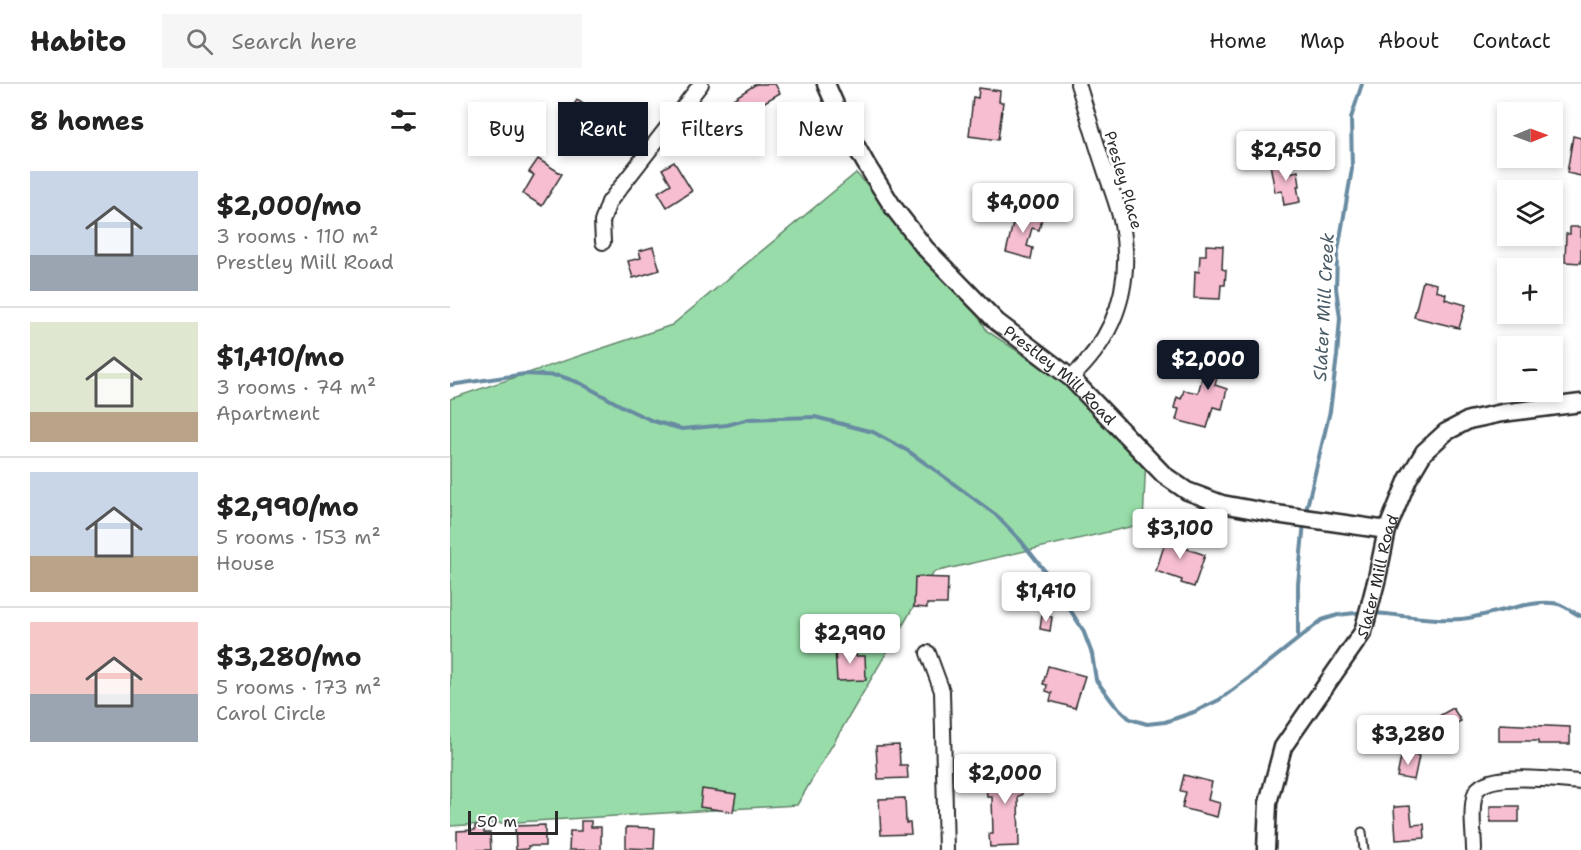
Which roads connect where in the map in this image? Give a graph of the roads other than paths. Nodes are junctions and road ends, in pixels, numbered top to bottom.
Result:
1 (701, 84) edge
2 (826, 84) edge
3 (1078, 84) edge
4 (603, 242) dead end
5 (1071, 378) junction
6 (1581, 403) edge
7 (1387, 530) junction
8 (928, 653) dead end
9 (1581, 782) edge
10 (1362, 832) dead end
11 (946, 850) edge
12 (1266, 850) edge
13 (1364, 850) edge
14 (1474, 850) edge

1 - 4 street
2 - 5 street, Prestley Mill Road
3 - 5 street, Presley Place
5 - 7 street, Prestley Mill Road
6 - 7 street, Slater Mill Road
7 - 12 street, Slater Mill Road
8 - 11 street
9 - 14 street
10 - 13 lane

